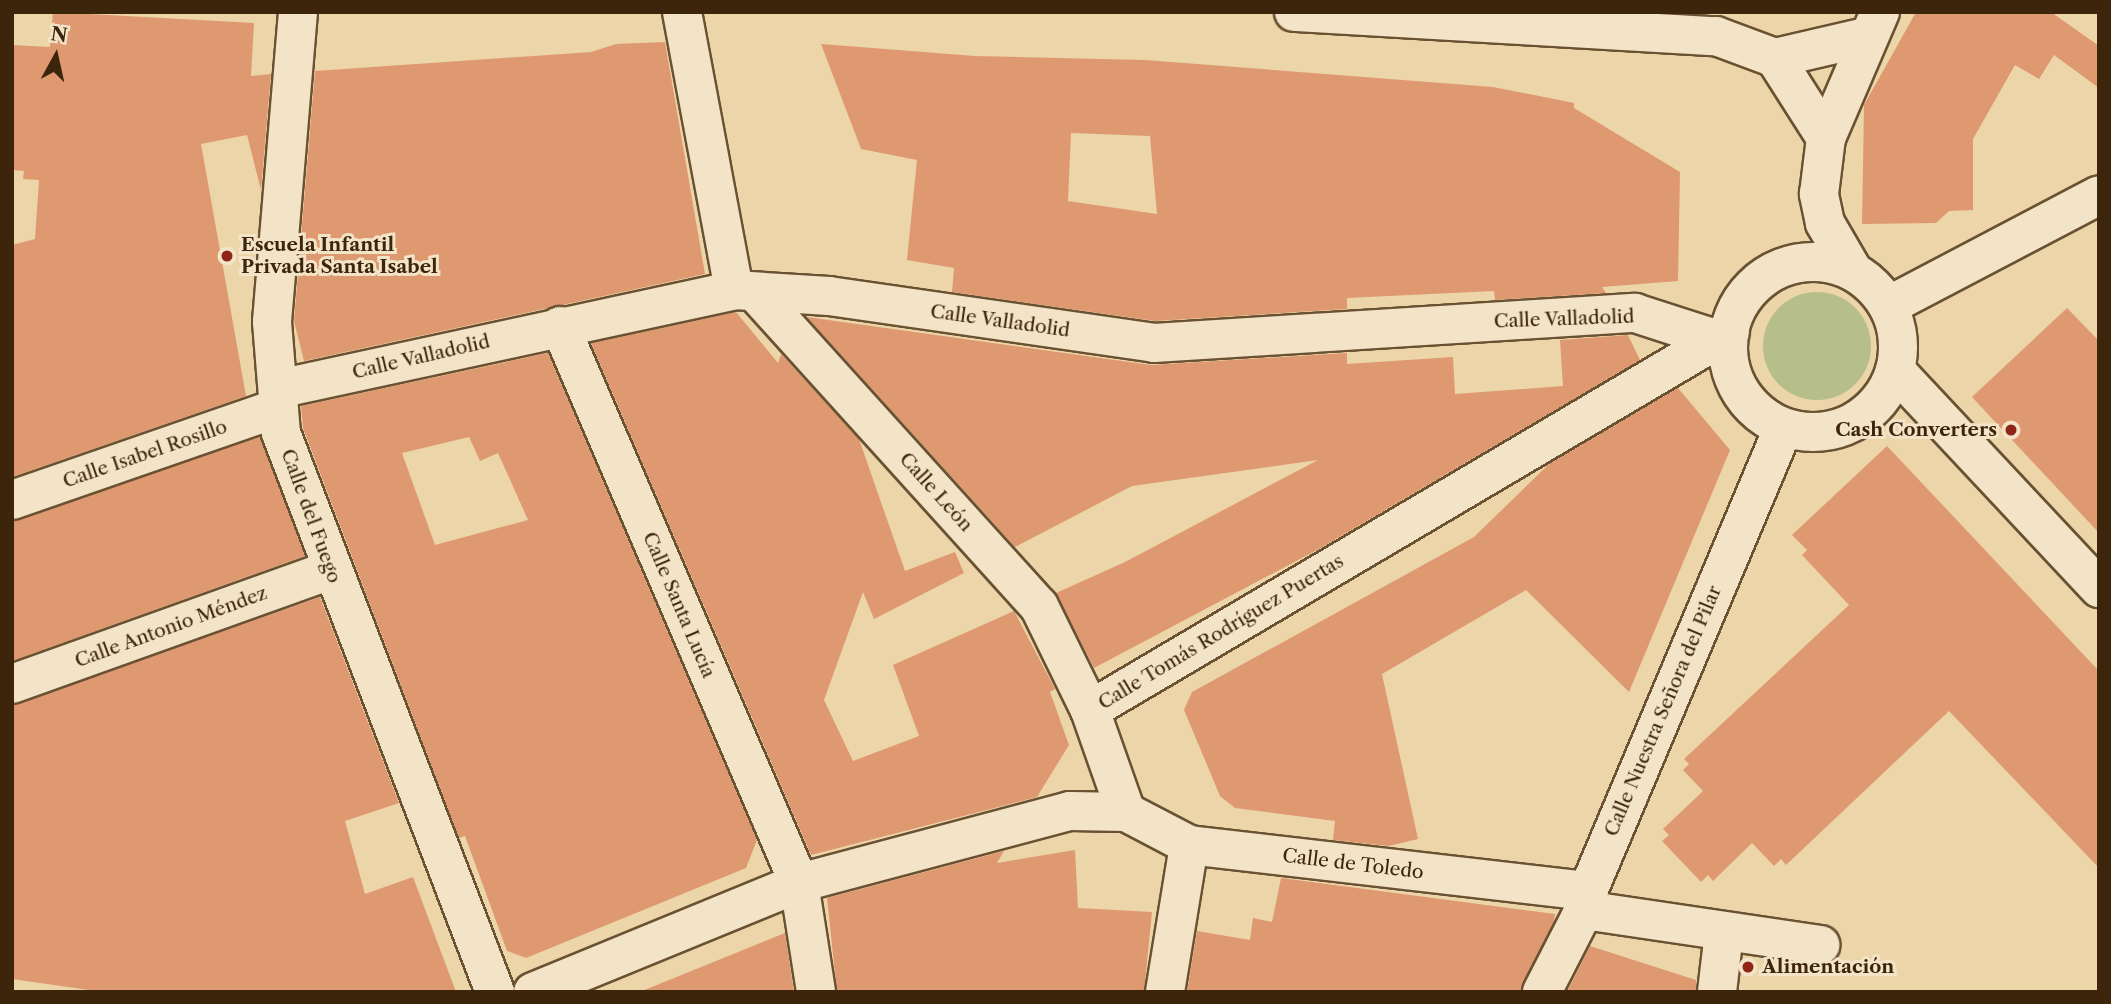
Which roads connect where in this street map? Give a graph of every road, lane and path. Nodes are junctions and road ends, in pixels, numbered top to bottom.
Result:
1 (298, 12) edge
2 (682, 12) edge
3 (1294, 12) edge
4 (1873, 25) edge
5 (1775, 58) junction
6 (1826, 138) junction
7 (2099, 195) edge
8 (1853, 271) junction
9 (745, 291) junction
10 (1888, 306) junction
11 (560, 326) junction
12 (1725, 338) junction
13 (1895, 370) junction
14 (278, 398) junction
15 (1783, 429) junction
16 (12, 500) edge
17 (331, 570) junction
18 (2099, 588) edge
19 (12, 684) edge
20 (1090, 710) junction
21 (1126, 812) junction
22 (1189, 845) junction
23 (799, 883) junction
24 (1586, 901) junction
25 (1724, 932) junction
26 (1820, 945) dead end
27 (495, 992) edge
28 (533, 992) edge
29 (816, 992) edge
30 (1164, 992) edge
31 (1542, 992) edge
32 (1717, 992) edge

1 - 14 street, Calle del Fuego
2 - 9 street
3 - 5 street
4 - 5 street
4 - 6 street
5 - 6 street
6 - 8 street
7 - 10 street
8 - 10 street
8 - 12 street
9 - 11 street, Calle Valladolid
9 - 12 street, Calle Valladolid
9 - 20 street, Calle León
10 - 13 street
11 - 14 street, Calle Valladolid
11 - 23 street, Calle Santa Lucía
12 - 15 street
12 - 20 street, Calle Tomás Rodríguez Puertas
13 - 15 street
13 - 18 street
14 - 16 street, Calle Isabel Rosillo
14 - 17 street, Calle del Fuego
15 - 24 street, Calle Nuestra Señora del Pilar
17 - 19 street, Calle Antonio Méndez
17 - 27 street, Calle del Fuego
20 - 21 street, Calle Tomás Rodríguez Puertas
21 - 22 street, Calle de Toledo
21 - 23 street
22 - 24 street, Calle de Toledo
22 - 30 street
23 - 28 street
23 - 29 street, Calle Santa Lucía
24 - 25 street, Calle de Toledo
24 - 31 street, Calle Nuestra Señora del Pilar
25 - 26 street, Calle de Toledo
25 - 32 street

